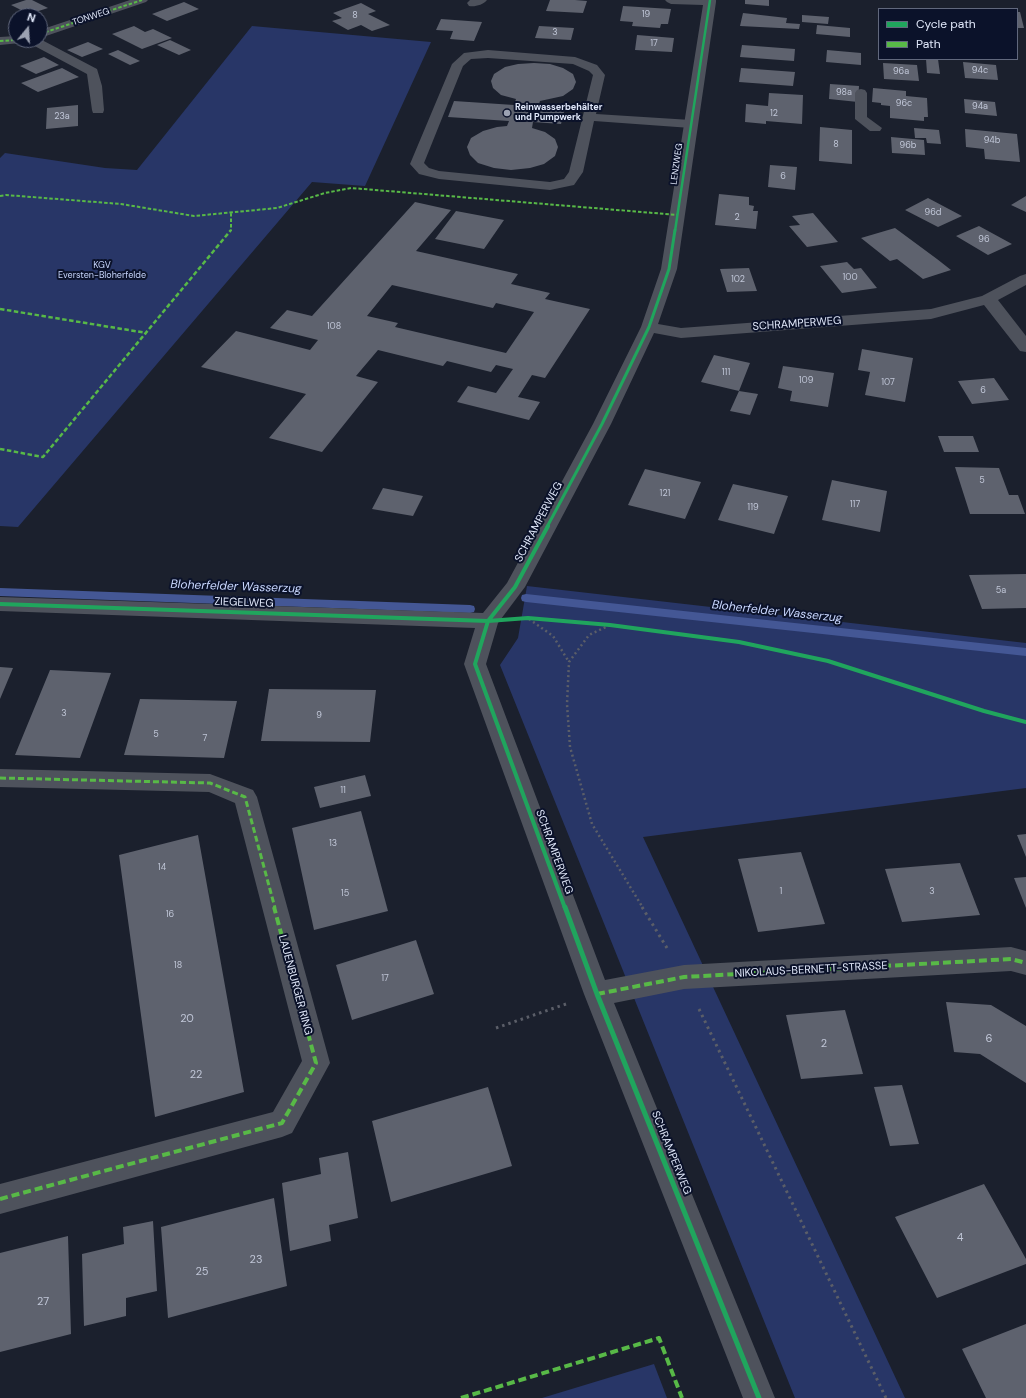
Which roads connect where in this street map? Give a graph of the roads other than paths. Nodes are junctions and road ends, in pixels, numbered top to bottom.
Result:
1 (142, 0) edge
2 (671, 0) edge
3 (710, 1) edge
4 (48, 31) edge
5 (48, 48) edge
6 (861, 93) dead end
7 (98, 110) dead end
8 (589, 116) junction
9 (691, 124) junction
10 (875, 128) dead end
11 (1026, 279) edge
12 (988, 299) junction
13 (649, 327) junction
14 (1026, 348) edge
15 (0, 604) edge
16 (488, 621) junction
17 (0, 778) edge
18 (1026, 963) edge
19 (597, 994) junction
20 (0, 1199) edge
21 (759, 1398) edge

1 - 4 street, TONWEG
2 - 3 street
3 - 9 street, LENZWEG
5 - 7 lane
6 - 10 lane
8 - 8 lane
8 - 9 lane
9 - 13 street, LENZWEG
11 - 12 street, SCHRAMPERWEG
12 - 13 street, SCHRAMPERWEG
12 - 14 street
13 - 16 street, SCHRAMPERWEG
15 - 16 street, ZIEGELWEG
16 - 19 street, SCHRAMPERWEG
17 - 20 street, LAUENBURGER RING
18 - 19 street, NIKOLAUS-BERNETT-STRASSE
19 - 21 street, SCHRAMPERWEG

